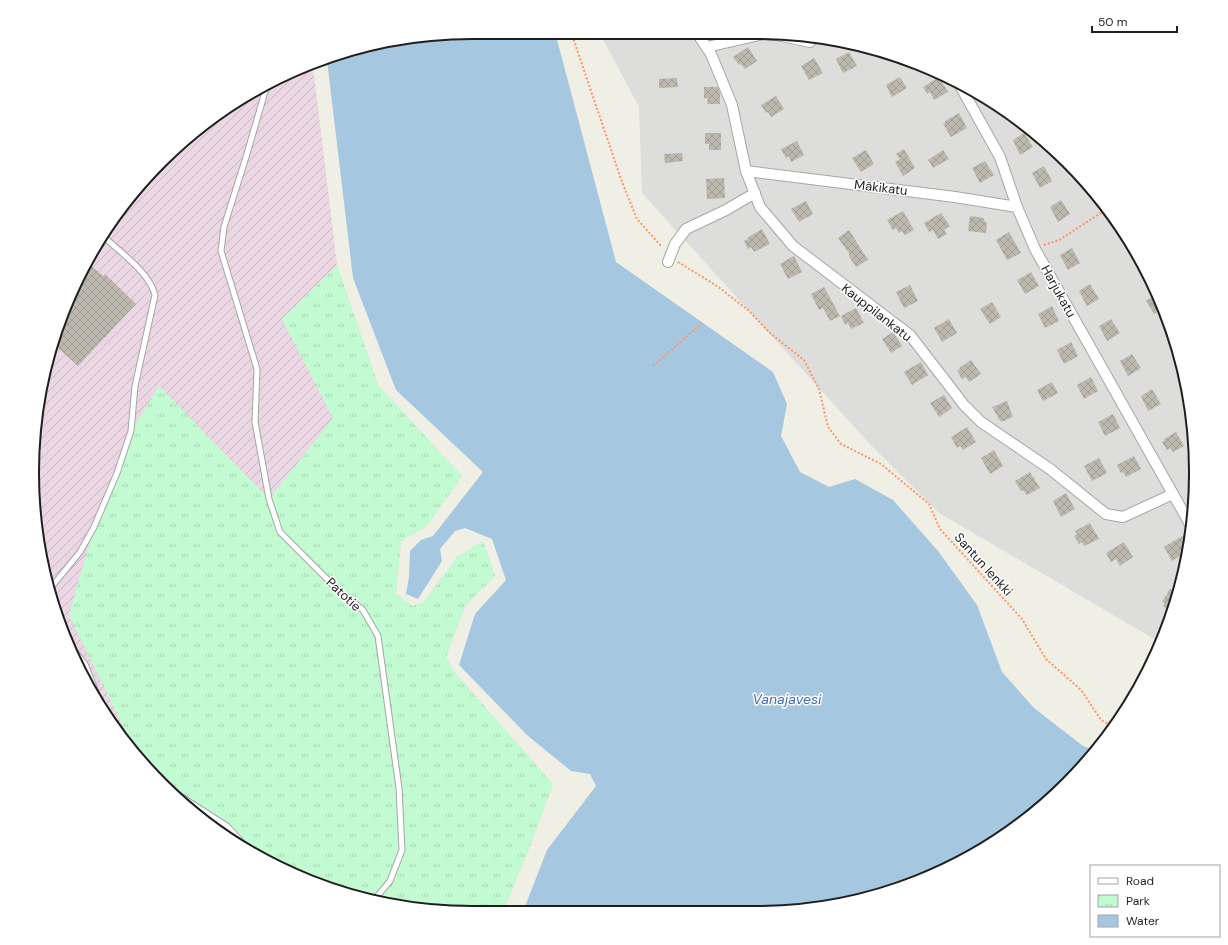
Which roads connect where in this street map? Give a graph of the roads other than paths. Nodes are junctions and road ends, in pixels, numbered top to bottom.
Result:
1 (701, 39) edge
2 (741, 39) edge
3 (707, 47) junction
4 (265, 92) edge
5 (964, 93) edge
6 (746, 171) junction
7 (755, 193) junction
8 (1017, 206) junction
9 (107, 240) edge
10 (668, 262) dead end
11 (1173, 494) junction
12 (1186, 518) edge
13 (54, 584) edge
14 (83, 661) edge
15 (88, 672) edge
16 (200, 809) edge
17 (235, 835) edge
18 (378, 895) edge

1 - 3 street, Kauppilankatu
2 - 3 street
3 - 6 street, Kauppilankatu
4 - 18 lane, Patotie
5 - 8 street, Harjukatu
6 - 7 street, Kauppilankatu
6 - 8 street, Mäkikatu
7 - 10 street
7 - 11 street, Kauppilankatu
8 - 11 street, Harjukatu
9 - 13 lane
11 - 12 street
14 - 15 lane
16 - 17 lane

